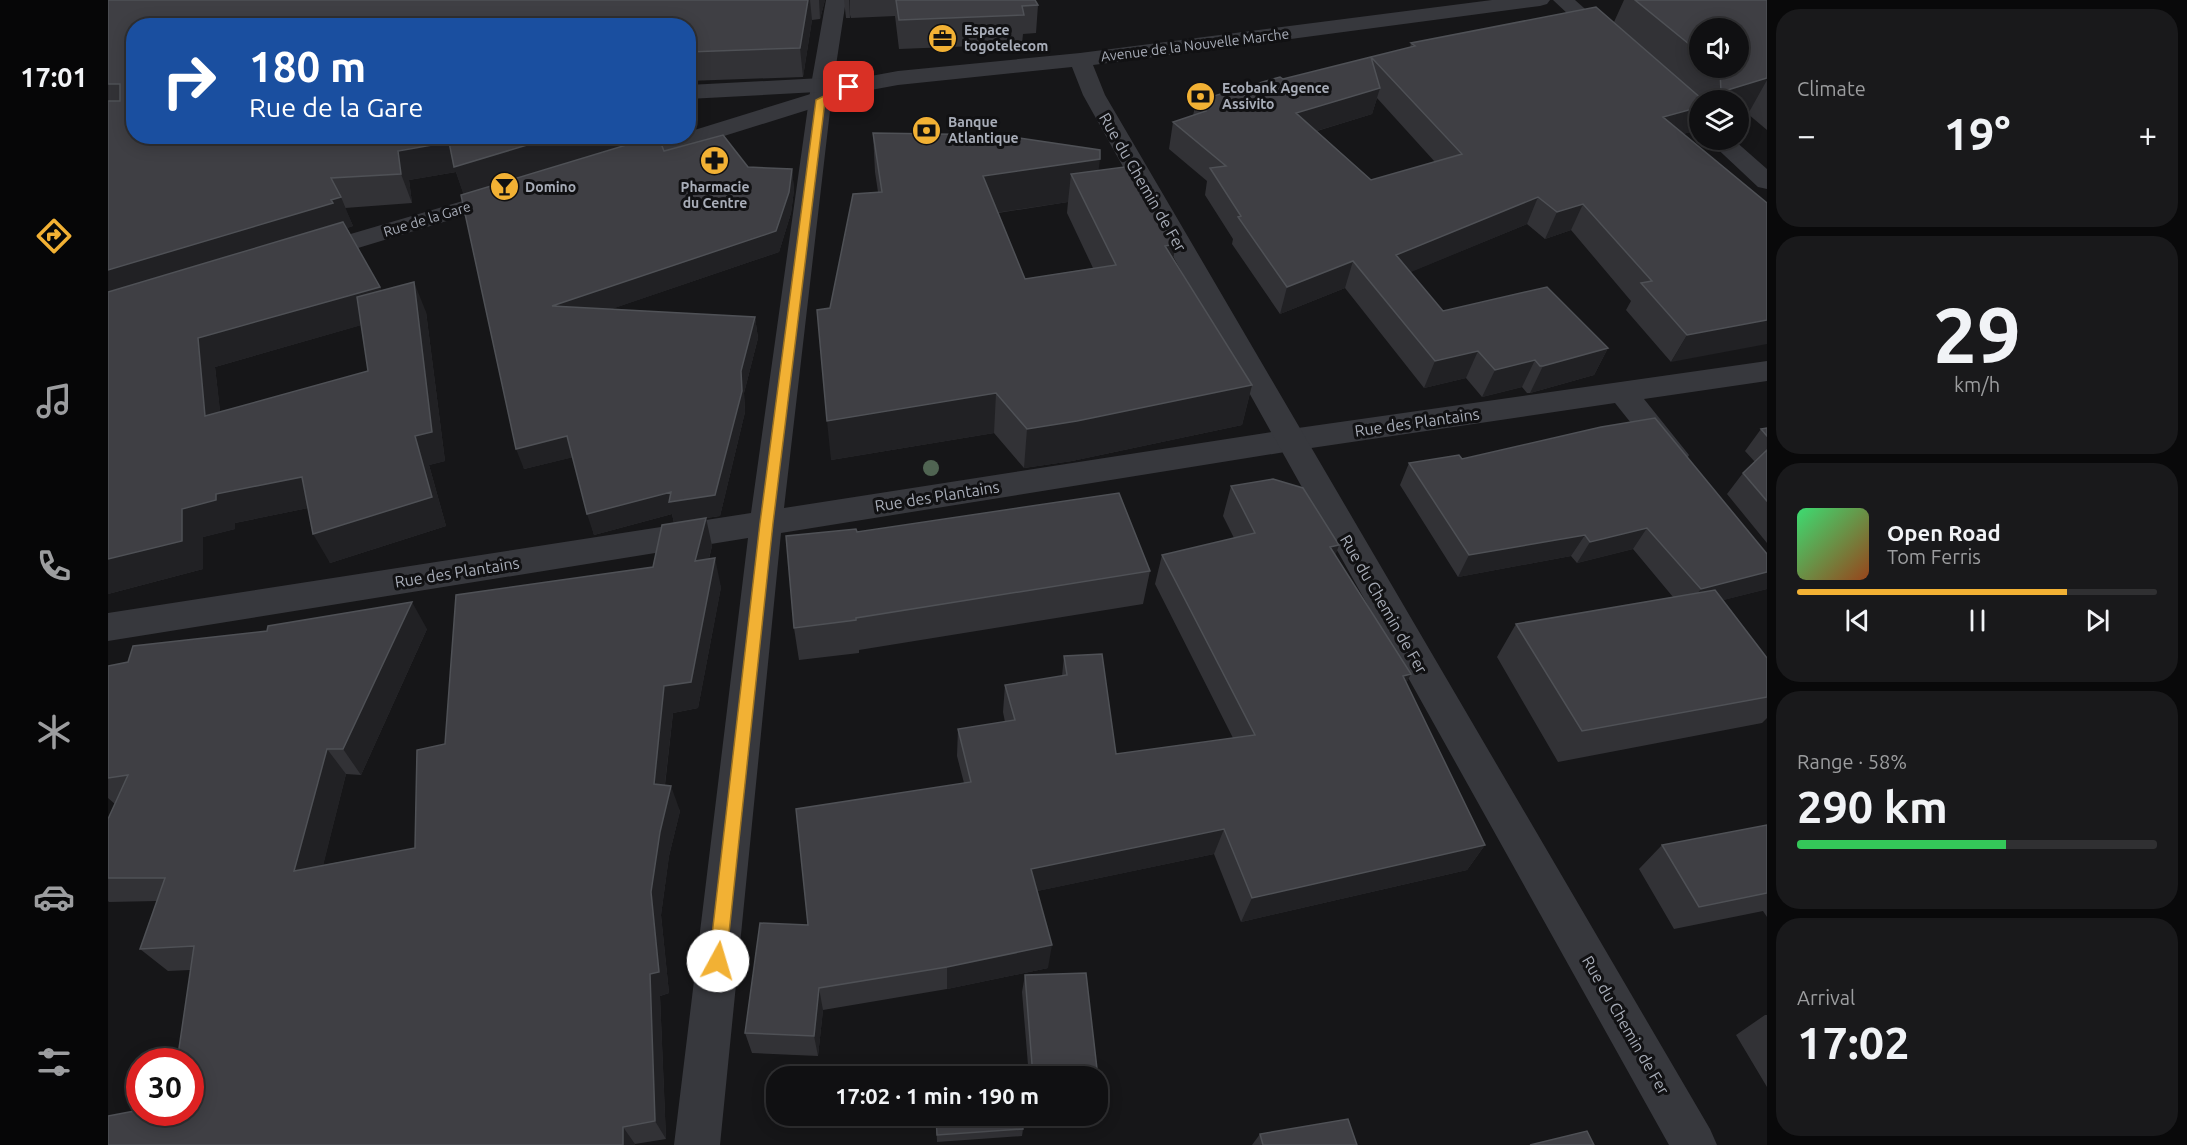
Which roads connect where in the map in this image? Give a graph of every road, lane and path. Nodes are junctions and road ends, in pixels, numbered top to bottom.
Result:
1 (836, 0) edge
2 (1540, 0) edge
3 (1563, 0) edge
4 (1622, 51) edge
5 (1080, 60) junction
6 (830, 90) junction
7 (696, 94) edge
8 (696, 96) edge
9 (699, 137) junction
10 (696, 138) edge
11 (676, 144) edge
12 (1731, 150) edge
13 (597, 168) edge
14 (1767, 182) edge
15 (529, 189) edge
16 (290, 261) edge
17 (1767, 371) edge
18 (1622, 392) junction
19 (1291, 440) junction
20 (1695, 480) edge
21 (766, 523) junction
22 (108, 627) edge
23 (697, 1145) edge
24 (1694, 1145) edge

1 - 6 street
2 - 5 street, Avenue de la Nouvelle Marche
3 - 4 street
5 - 6 street, Avenue de la Nouvelle Marche
5 - 19 street, Rue du Chemin de Fer
6 - 7 street
6 - 9 street
6 - 21 street
8 - 9 street
9 - 10 street
11 - 13 street
12 - 14 street
15 - 16 street, Rue de la Gare
17 - 18 street, Rue des Plantains
18 - 19 street, Rue des Plantains
18 - 20 street
19 - 21 street, Rue des Plantains
19 - 24 street, Rue du Chemin de Fer
21 - 22 street, Rue des Plantains
21 - 23 street

